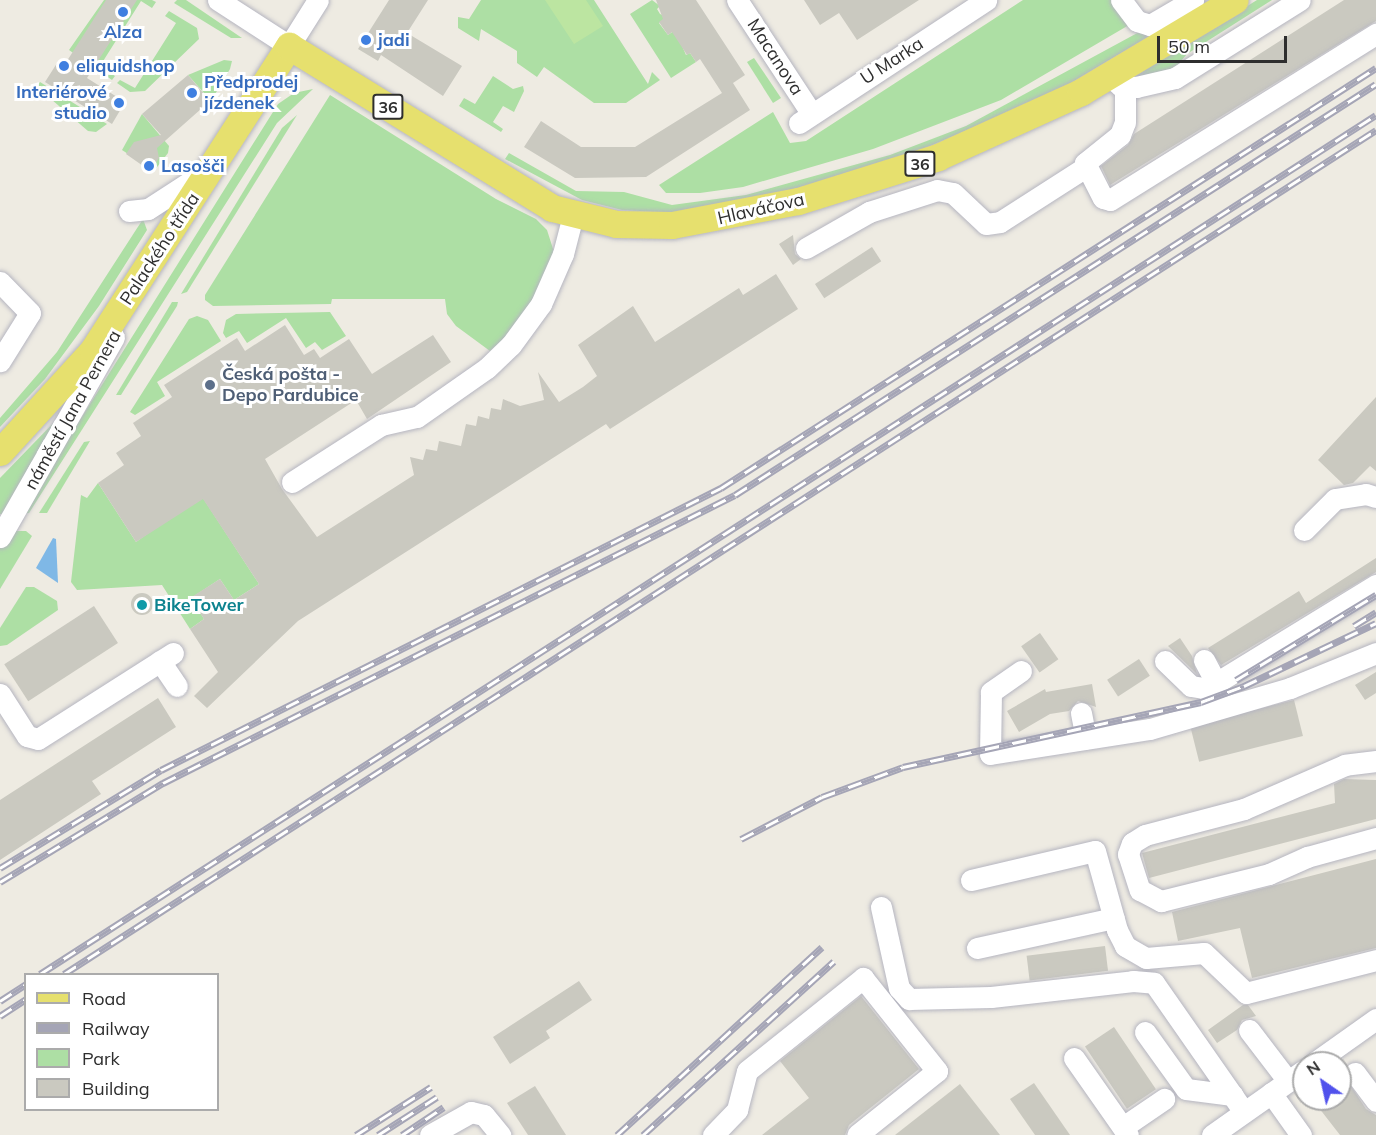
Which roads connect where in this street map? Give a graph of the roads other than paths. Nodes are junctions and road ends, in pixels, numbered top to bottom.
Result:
1 (218, 0) edge
2 (318, 0) edge
3 (737, 0) edge
4 (986, 0) edge
5 (1121, 0) edge
6 (1193, 0) edge
7 (1234, 0) edge
8 (1300, 0) edge
9 (1376, 34) edge
10 (290, 46) junction
11 (1118, 81) junction
12 (805, 118) joint
13 (213, 166) junction
14 (1084, 168) junction
15 (129, 211) dead end
16 (573, 215) junction
17 (806, 248) dead end
18 (161, 250) junction
19 (0, 282) edge
20 (0, 361) edge
21 (0, 452) edge
22 (292, 482) dead end
23 (1374, 492) edge
24 (1304, 530) dead end
25 (0, 537) edge
26 (1376, 585) edge
27 (1376, 653) edge
28 (1204, 660) dead end
29 (1165, 661) dead end
30 (1021, 671) dead end
31 (1212, 685) junction
32 (177, 687) dead end
33 (0, 694) edge
34 (1217, 709) junction
35 (1081, 713) dead end
36 (1086, 739) junction
37 (1376, 761) edge
38 (1376, 838) edge
39 (971, 880) dead end
40 (881, 907) dead end
41 (1114, 918) junction
42 (977, 948) dead end
43 (1376, 960) edge
44 (1376, 1019) edge
45 (1250, 1030) dead end
46 (1145, 1032) dead end
47 (1331, 1051) edge
48 (1074, 1058) dead end
49 (1354, 1073) dead end
50 (1288, 1081) edge
51 (1164, 1099) dead end
52 (1376, 1101) edge
53 (1239, 1103) junction
54 (1125, 1131) edge
55 (430, 1135) edge
56 (500, 1135) edge
57 (713, 1135) edge
58 (857, 1135) edge
59 (1212, 1135) edge
60 (1301, 1135) edge

1 - 10 street
2 - 10 street, Palackého třída
3 - 12 street, Macanova
4 - 12 street, U Marka
5 - 6 street
7 - 11 main road, Hlaváčova / 36
8 - 11 street
9 - 14 street
10 - 13 main road, Palackého třída
10 - 16 main road, Hlaváčova / 36
11 - 14 street
11 - 16 main road, Hlaváčova / 36
13 - 15 street
13 - 18 main road, Palackého třída
14 - 17 street
16 - 22 street
18 - 21 main road, Palackého třída
18 - 25 street, náměstí Jana Pernera
19 - 20 street
23 - 24 street
26 - 31 street
27 - 34 street
28 - 31 street
29 - 31 street
30 - 36 street
31 - 34 street
32 - 33 street
34 - 36 street
35 - 36 street
37 - 38 street
39 - 41 street
40 - 53 street
41 - 42 street
41 - 43 street
44 - 47 street
45 - 50 street
46 - 53 street
48 - 54 street
49 - 52 street
50 - 53 street
50 - 60 street
51 - 54 street
53 - 59 street
55 - 56 street
57 - 58 street

